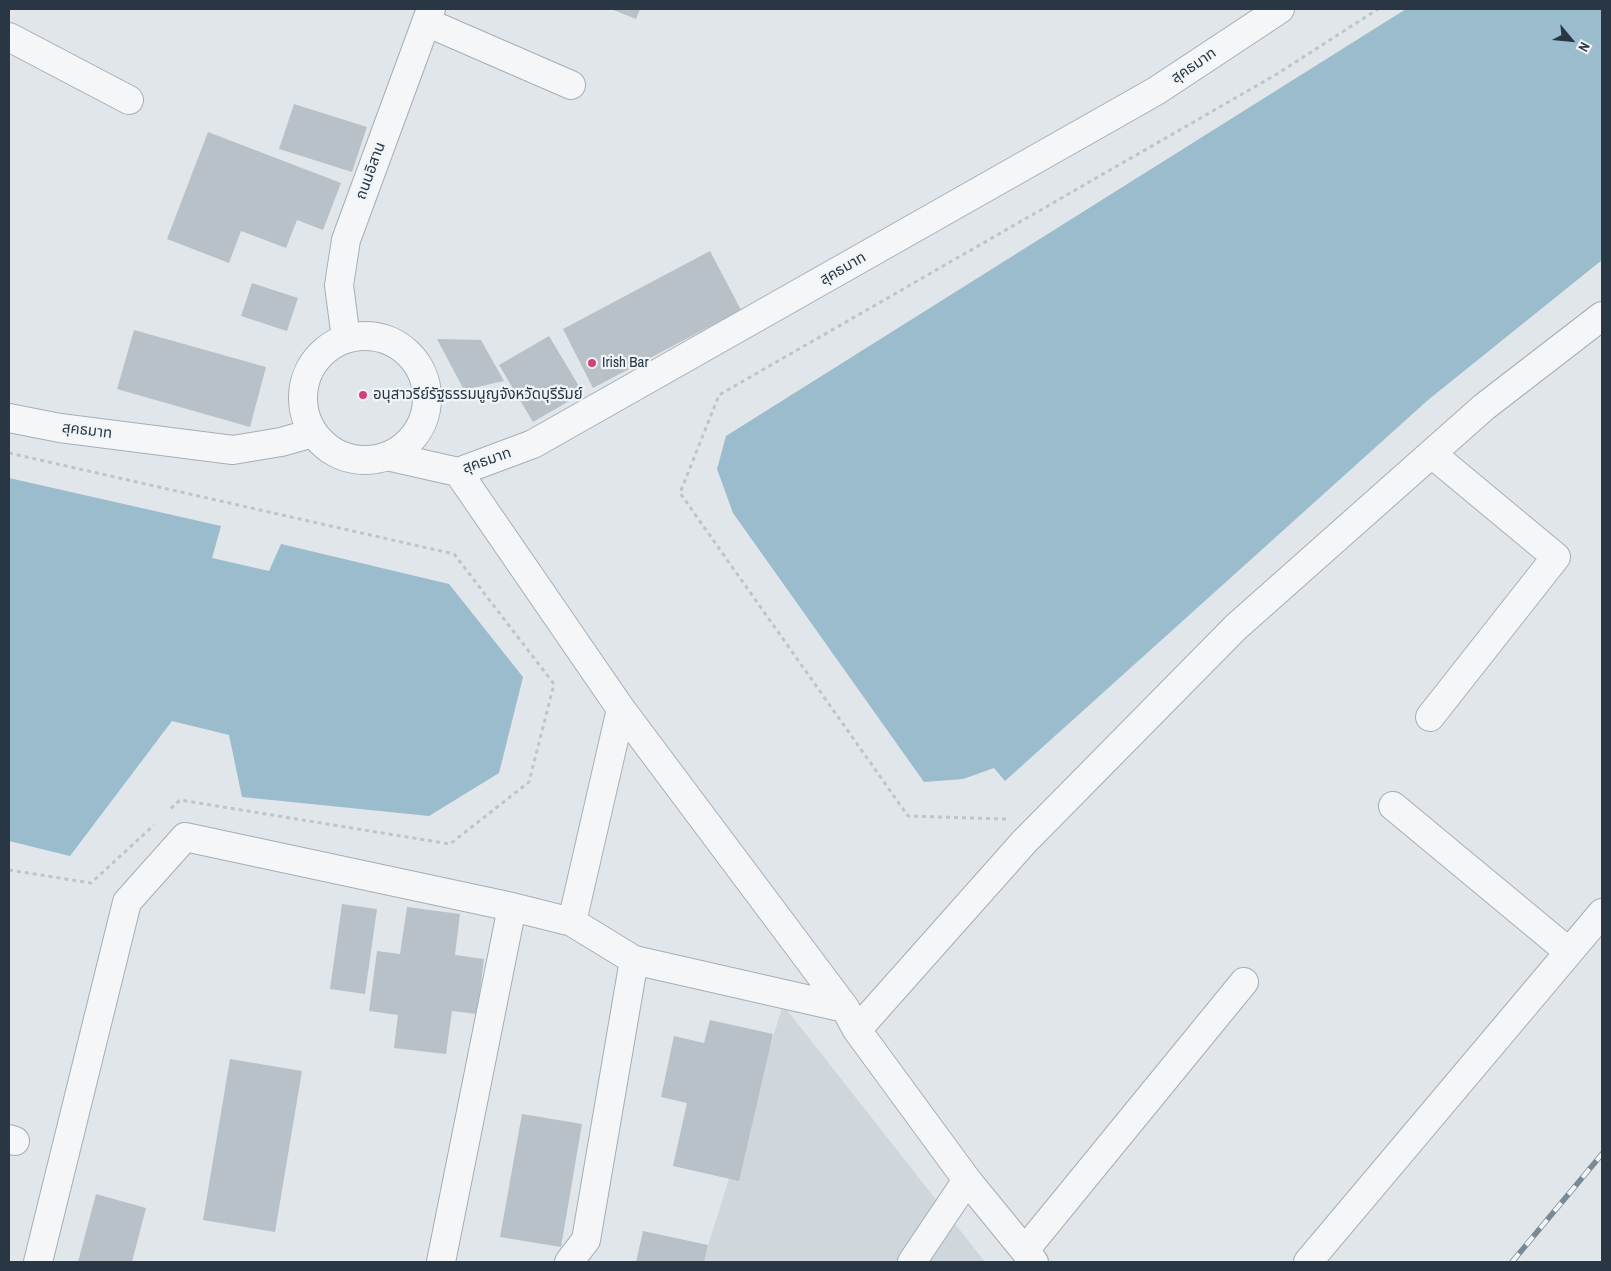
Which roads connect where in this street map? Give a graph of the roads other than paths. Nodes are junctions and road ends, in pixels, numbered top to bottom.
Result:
1 (1275, 10) edge
2 (429, 15) edge
3 (9, 37) edge
4 (571, 86) dead end
5 (128, 100) dead end
6 (1602, 316) edge
7 (346, 339) junction
8 (9, 418) edge
9 (313, 433) junction
10 (1432, 454) junction
11 (387, 456) junction
12 (458, 472) junction
13 (621, 709) junction
14 (1430, 717) dead end
15 (1393, 806) dead end
16 (512, 907) junction
17 (1602, 913) edge
18 (572, 922) junction
19 (1569, 952) junction
20 (634, 960) junction
21 (1244, 982) dead end
22 (851, 1019) junction
23 (967, 1180) junction
24 (1029, 1256) edge
25 (38, 1262) edge
26 (441, 1262) edge
27 (569, 1262) edge
28 (912, 1262) edge
29 (1308, 1262) edge

1 - 12 street, สุคธมาท
2 - 4 street
2 - 7 street, ถนนอิสาน
3 - 5 street
6 - 10 street
7 - 9 street
7 - 11 street
8 - 9 street, สุคธมาท
9 - 11 street
10 - 14 street
10 - 22 street
11 - 12 street, สุคธมาท
12 - 13 street
13 - 18 street
13 - 22 street
15 - 19 street
16 - 18 street
16 - 25 street
16 - 26 street
17 - 19 street
18 - 20 street
19 - 29 street
20 - 22 street
20 - 27 street
21 - 24 street
22 - 23 street
23 - 24 street
23 - 28 street

